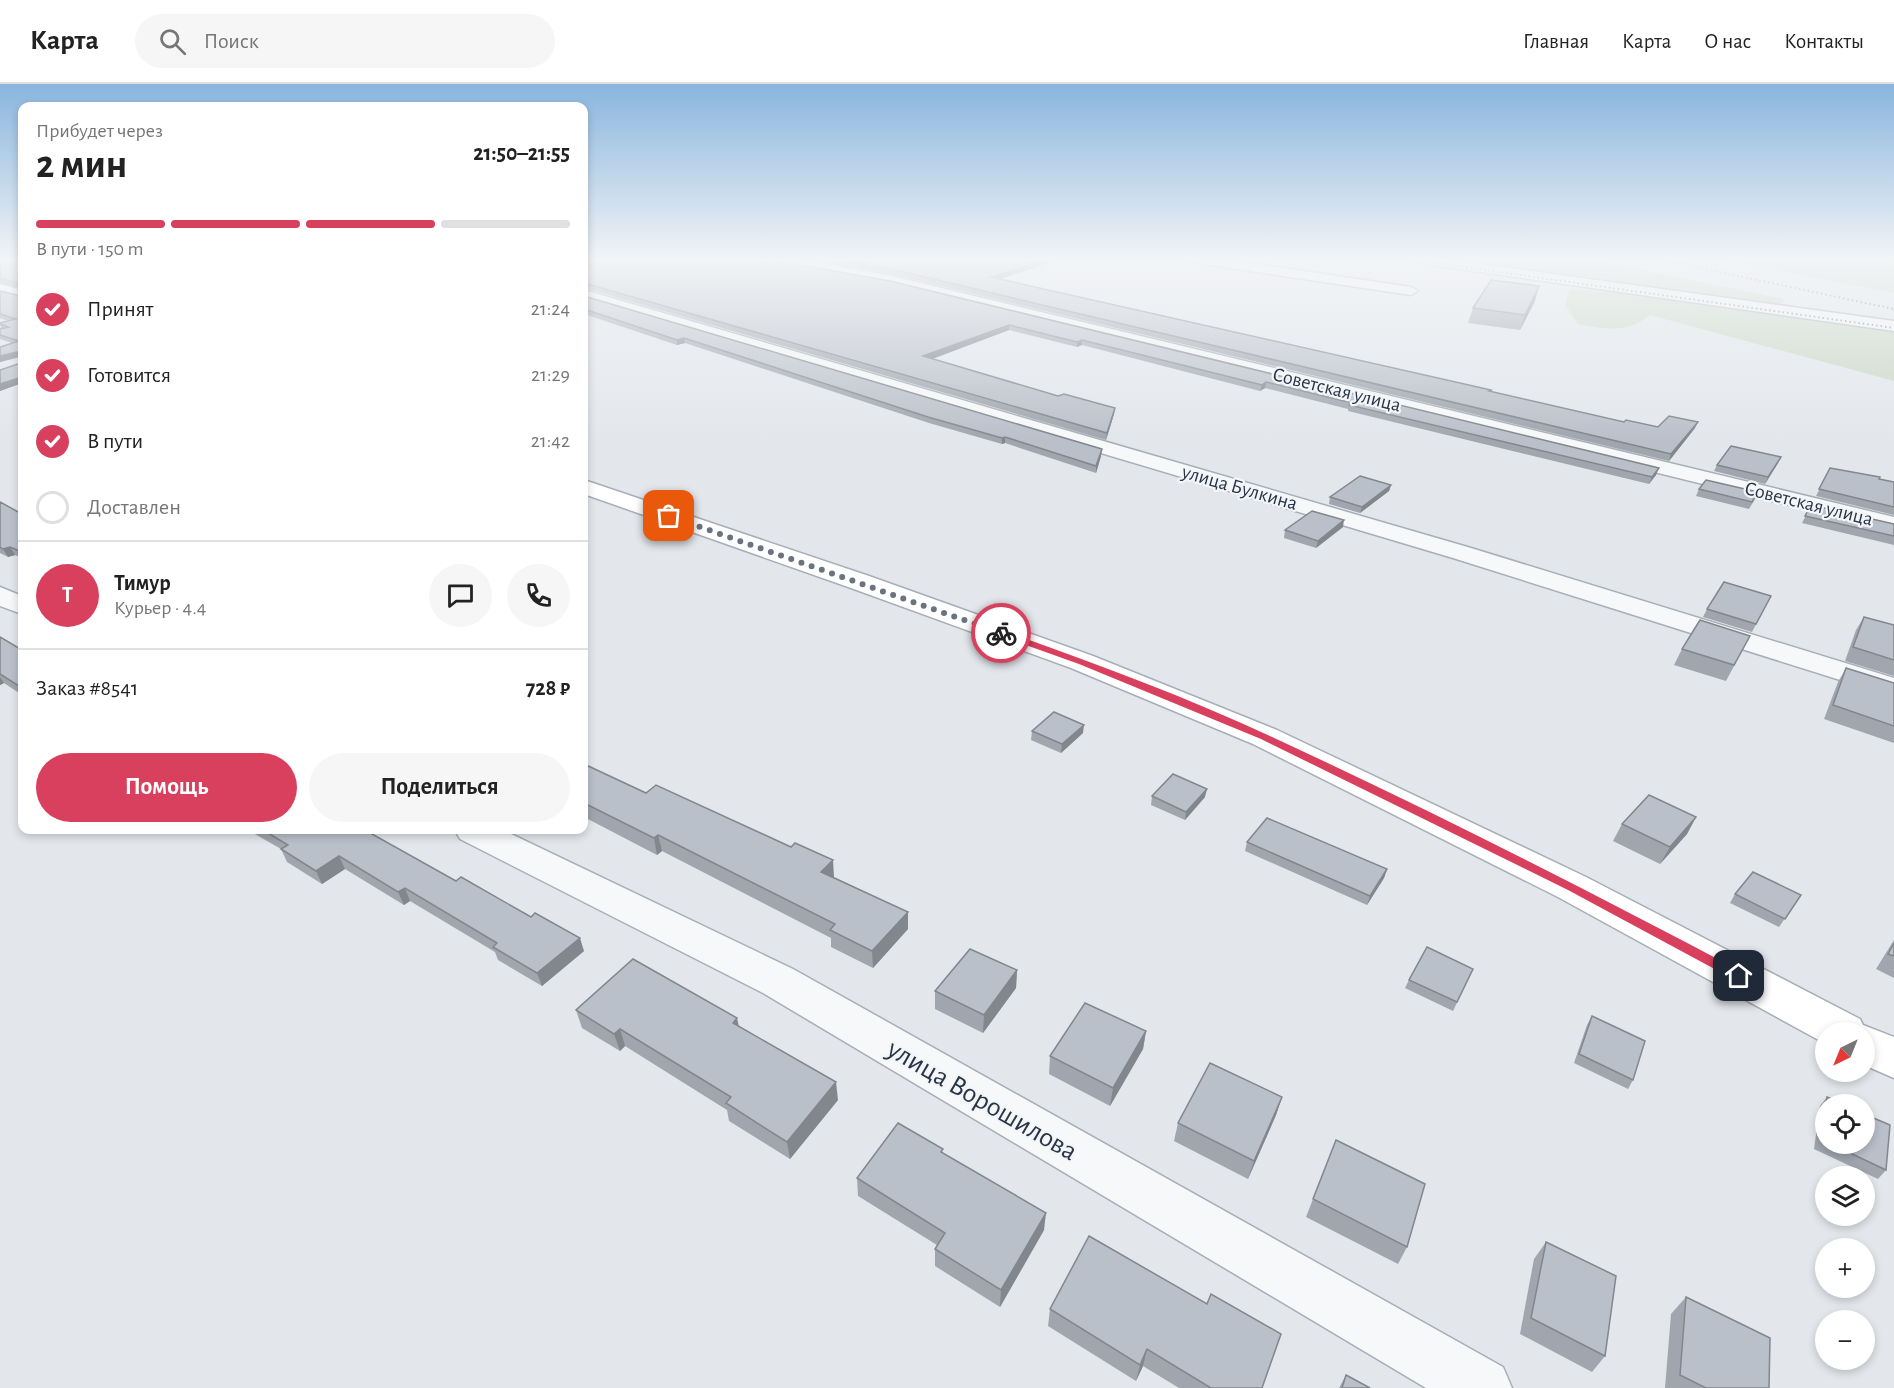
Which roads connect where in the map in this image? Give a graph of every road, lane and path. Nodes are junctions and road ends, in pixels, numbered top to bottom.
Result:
1 (672, 320) edge
2 (1055, 320) edge
3 (1850, 320) edge
4 (1894, 326) edge
5 (588, 488) edge
6 (1894, 524) edge
7 (0, 596) edge
8 (18, 604) edge
9 (1894, 688) edge
10 (481, 834) edge
11 (1825, 1022) edge
12 (1875, 1049) edge
13 (1894, 1059) edge
14 (1482, 1388) edge

1 - 9 street, улица Булкина
2 - 6 street, Советская улица
3 - 4 street
5 - 11 main road
7 - 8 street
10 - 14 street, улица Ворошилова
12 - 13 main road

